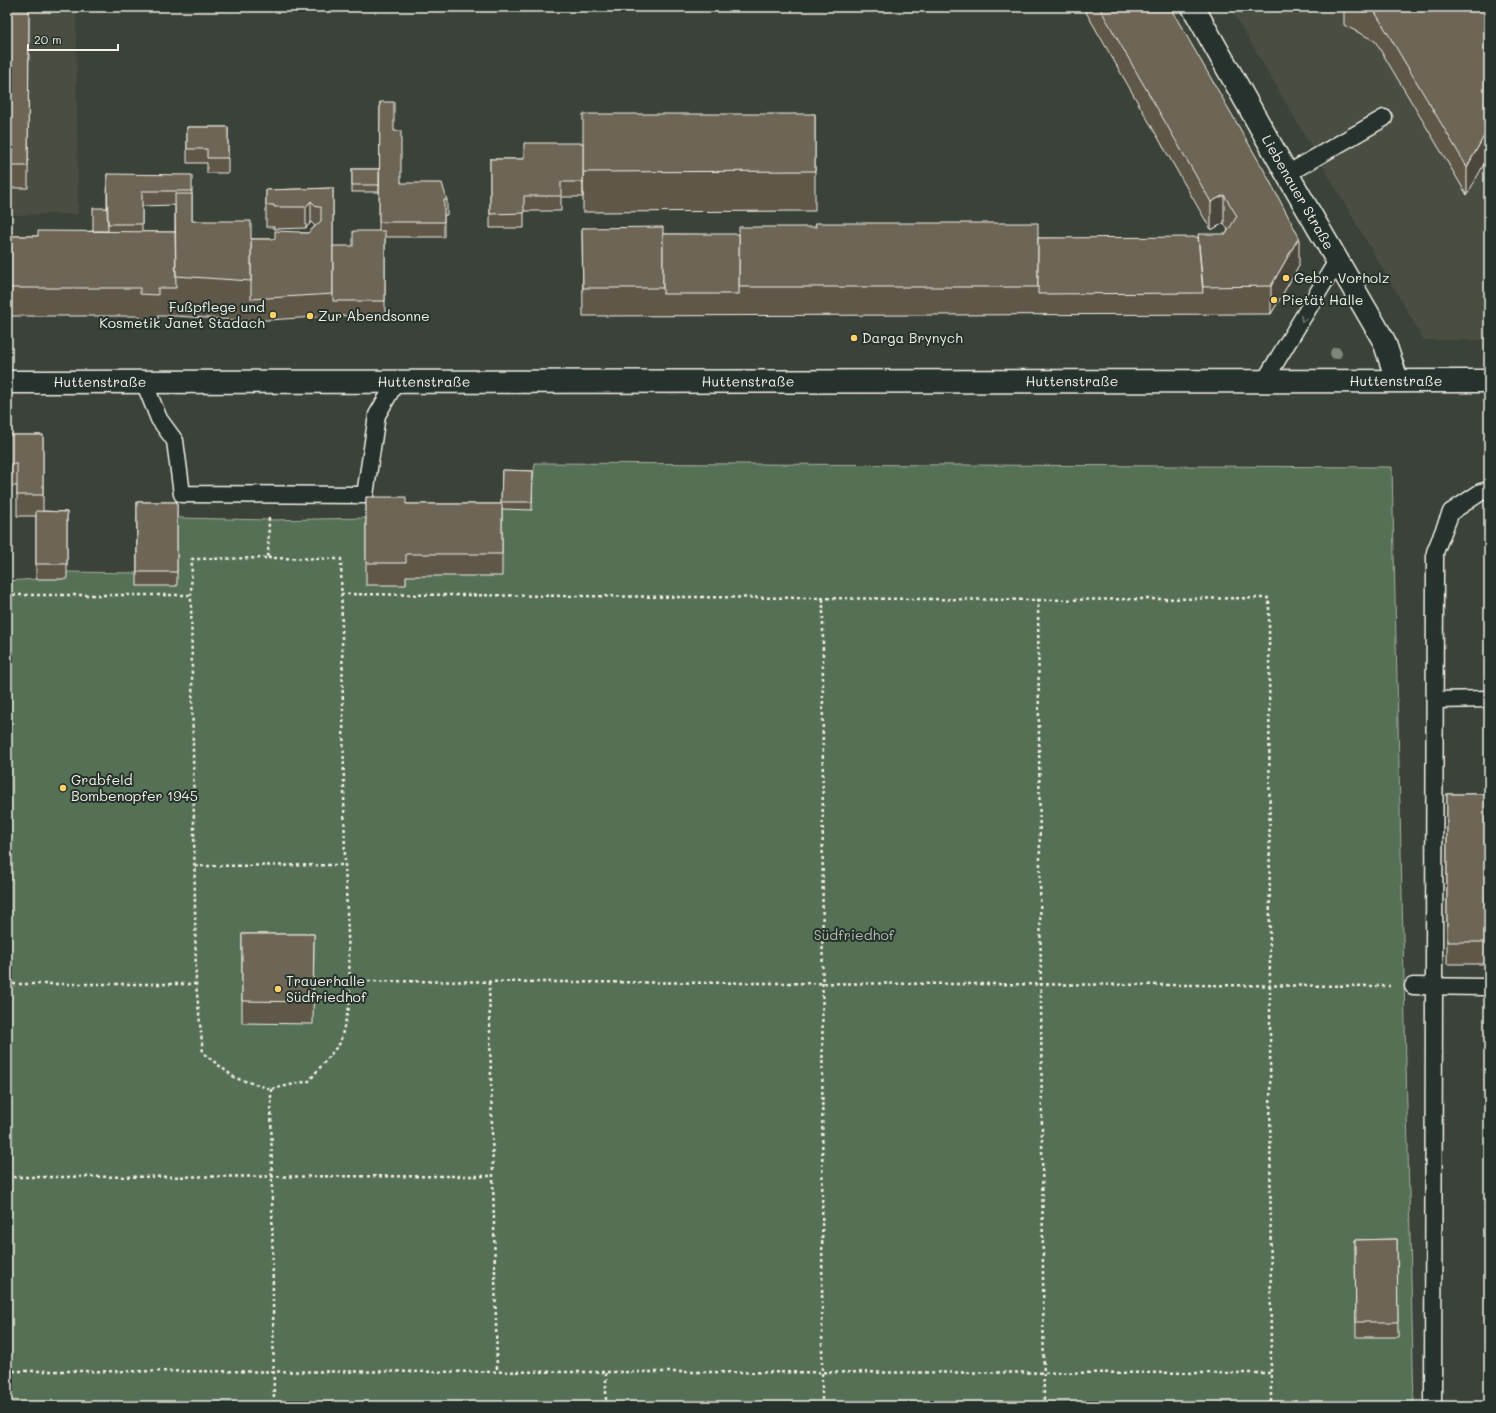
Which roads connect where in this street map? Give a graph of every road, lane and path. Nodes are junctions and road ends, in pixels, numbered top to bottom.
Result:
1 (1193, 7) edge
2 (1384, 118) dead end
3 (1286, 174) junction
4 (1337, 261) junction
5 (1265, 380) junction
6 (1397, 380) junction
7 (1489, 381) edge
8 (7, 382) edge
9 (144, 382) junction
10 (396, 382) junction
11 (1489, 490) edge
12 (270, 495) junction
13 (268, 558) junction
14 (342, 594) junction
15 (7, 595) edge
16 (191, 595) junction
17 (823, 598) junction
18 (1038, 600) junction
19 (1489, 699) edge
20 (1435, 700) junction
21 (345, 865) junction
22 (195, 866) junction
23 (350, 981) junction
24 (489, 982) junction
25 (7, 984) edge
26 (196, 984) junction
27 (823, 984) junction
28 (1041, 985) junction
29 (1489, 985) edge
30 (1270, 986) junction
31 (1413, 986) joint
32 (1434, 986) junction
33 (271, 1089) junction
34 (493, 1176) junction
35 (7, 1177) edge
36 (272, 1177) junction
37 (274, 1370) junction
38 (7, 1371) edge
39 (497, 1371) junction
40 (606, 1371) junction
41 (822, 1372) junction
42 (1044, 1373) junction
43 (1270, 1373) junction
44 (274, 1406) edge
45 (606, 1406) edge
46 (822, 1406) edge
47 (1044, 1406) edge
48 (1271, 1406) edge
49 (1433, 1406) edge

1 - 3 street, Liebenauer Straße
2 - 3 lane
3 - 4 street, Liebenauer Straße
4 -> 5 lane
4 - 6 street, Liebenauer Straße
5 - 6 street, Huttenstraße
5 - 10 street, Huttenstraße
6 - 7 street, Huttenstraße
8 - 9 street, Huttenstraße
9 - 10 street, Huttenstraße
9 - 12 lane
10 - 12 lane
11 - 20 lane
12 - 13 path
13 - 14 path
13 - 16 path
14 - 17 path
14 - 21 path
15 - 16 path
16 - 22 path
17 - 18 path
17 - 27 path
18 - 28 path
18 - 30 path
19 - 20 lane
20 - 32 lane
21 - 22 path
21 - 23 path
22 - 26 path
23 - 24 path
23 - 33 path
24 - 27 path
24 - 34 path
25 - 26 path
26 - 33 path
27 - 28 path
27 - 41 path
28 - 30 path
28 - 42 path
29 - 32 lane
30 - 31 path
30 - 43 path
31 - 32 lane
32 - 49 lane
33 - 36 path
34 - 36 path
34 - 39 path
35 - 36 path
36 - 37 path
37 - 38 path
37 - 39 path
37 - 44 path
39 - 40 path
40 - 41 path
40 - 45 path
41 - 42 path
41 - 46 path
42 - 43 path
42 - 47 path
43 - 48 path

